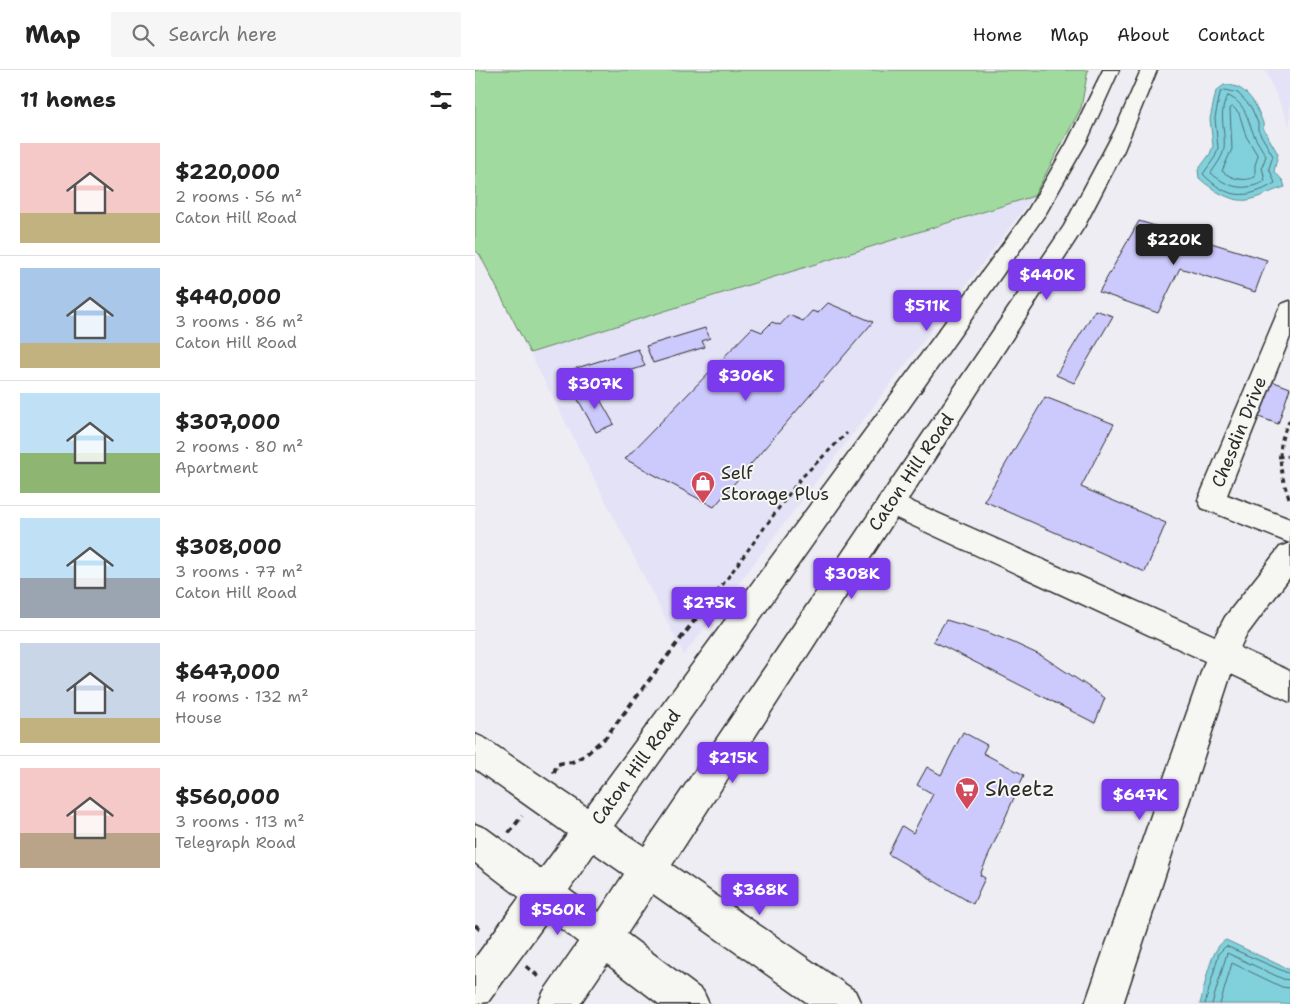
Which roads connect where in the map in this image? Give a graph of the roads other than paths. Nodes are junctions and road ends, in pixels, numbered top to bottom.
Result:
1 (1111, 70) edge
2 (1149, 70) edge
3 (1290, 309) edge
4 (890, 503) junction
5 (1290, 531) edge
6 (1290, 555) edge
7 (1222, 654) junction
8 (1290, 687) edge
9 (475, 750) edge
10 (591, 830) junction
11 (484, 848) edge
12 (649, 870) junction
13 (545, 893) junction
14 (603, 938) junction
15 (475, 989) edge
16 (557, 1004) edge
17 (690, 1004) edge
18 (842, 1004) edge
19 (1104, 1004) edge

1 - 10 main road, Caton Hill Road
2 - 4 main road, Caton Hill Road
3 - 5 main road, Chesdin Drive
4 - 7 main road
4 - 12 main road, Caton Hill Road
6 - 7 main road
7 - 8 main road
7 - 19 main road
9 - 10 main road
10 - 12 main road
10 - 13 main road, Caton Hill Road
11 - 13 main road
12 - 14 main road, Caton Hill Road
12 - 18 main road
13 - 14 main road
13 - 15 main road, Caton Hill Road
14 - 16 main road, Caton Hill Road
14 - 17 main road

